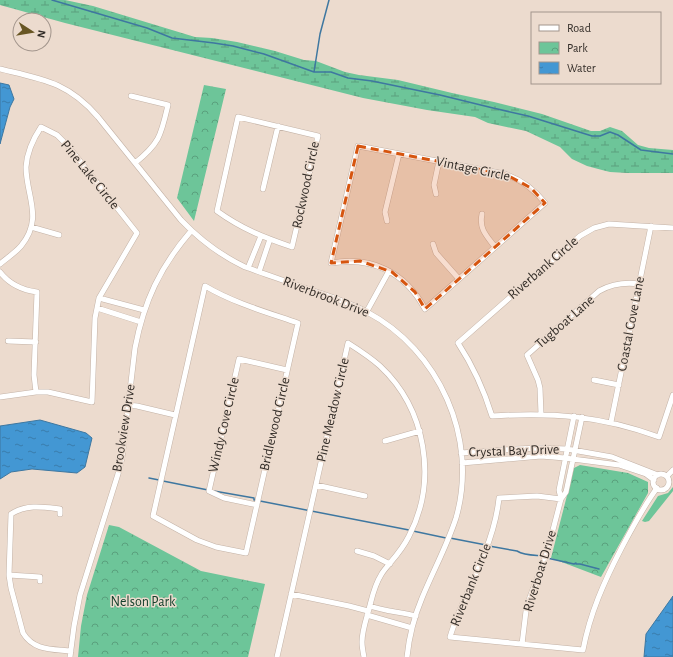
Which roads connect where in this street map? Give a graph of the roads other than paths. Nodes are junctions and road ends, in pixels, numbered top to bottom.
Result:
1 (0, 69) edge
2 (131, 96) dead end
3 (278, 126) junction
4 (399, 154) junction
5 (439, 162) junction
6 (135, 163) junction
7 (263, 189) dead end
8 (436, 194) dead end
9 (482, 214) dead end
10 (387, 221) dead end
11 (651, 226) junction
12 (31, 227) junction
13 (673, 228) edge
14 (191, 231) junction
15 (59, 235) dead end
16 (261, 236) junction
17 (270, 239) junction
18 (433, 244) dead end
19 (257, 246) junction
20 (495, 246) junction
21 (266, 250) junction
22 (0, 264) edge
23 (248, 268) junction
24 (389, 270) junction
25 (0, 272) edge
26 (259, 272) junction
27 (459, 279) junction
28 (639, 284) junction
29 (99, 298) junction
30 (112, 302) junction
31 (97, 308) junction
32 (144, 310) junction
33 (367, 311) junction
34 (109, 312) junction
35 (141, 322) junction
36 (8, 341) dead end
37 (36, 342) junction
38 (287, 370) junction
39 (594, 380) dead end
40 (619, 385) junction
41 (36, 392) junction
42 (673, 395) edge
43 (0, 397) edge
44 (128, 405) junction
45 (541, 414) junction
46 (175, 415) junction
47 (574, 416) junction
48 (582, 417) junction
49 (611, 422) junction
50 (420, 431) junction
51 (385, 441) dead end
52 (567, 449) junction
53 (575, 450) junction
54 (461, 453) junction
55 (565, 458) junction
56 (573, 459) junction
57 (462, 463) junction
58 (673, 470) edge
59 (658, 475) junction
60 (667, 476) junction
61 (654, 480) junction
62 (316, 485) junction
63 (657, 488) junction
64 (365, 496) dead end
65 (561, 499) junction
66 (256, 505) junction
67 (60, 514) dead end
68 (357, 551) dead end
69 (390, 564) junction
70 (9, 575) junction
71 (40, 581) dead end
72 (291, 594) junction
73 (383, 610) junction
74 (368, 611) junction
75 (416, 616) junction
76 (380, 619) junction
77 (412, 628) junction
78 (522, 644) junction
79 (71, 651) junction
80 (70, 657) edge
81 (277, 657) edge
82 (364, 657) edge
83 (407, 657) edge

1 - 6 street, Riverbrook Drive
2 - 6 street
3 - 7 street
3 - 16 street, Rockwood Circle
3 - 17 street, Rockwood Circle
4 - 5 street, Vintage Circle
4 - 10 street
4 - 24 street, Vintage Circle
5 - 8 street
5 - 20 street, Vintage Circle
6 - 14 street, Riverbrook Drive
9 - 20 street
11 - 13 street, Riverbank Circle
11 - 28 street, Coastal Cove Lane
11 - 45 street, Riverbank Circle
12 - 15 street
12 - 22 street, Pine Lake Circle
12 - 29 street, Pine Lake Circle
14 - 23 street, Riverbrook Drive
14 - 32 street, Brookview Drive
16 - 17 street, Rockwood Circle
16 - 19 street
17 - 21 street
18 - 27 street
19 - 21 street
19 - 23 street
20 - 27 street, Vintage Circle
21 - 26 street
23 - 26 street, Riverbrook Drive
24 - 27 street, Vintage Circle
24 - 33 street
25 - 37 street
26 - 33 street, Riverbrook Drive
28 - 40 street, Coastal Cove Lane
28 - 45 street, Tugboat Lane
29 - 30 street
29 - 31 street, Pine Lake Circle
30 - 32 street
30 - 34 street
31 - 34 street
31 - 41 street, Pine Lake Circle
32 - 35 street, Brookview Drive
33 - 54 street, Riverbrook Drive
34 - 35 street
35 - 44 street, Brookview Drive
36 - 37 street
37 - 41 street
38 - 46 street, Bridlewood Circle
38 - 66 street, Bridlewood Circle
38 - 66 street, Windy Cove Circle
39 - 40 street
40 - 49 street, Coastal Cove Lane
41 - 43 street, Pine Lake Circle
42 - 49 street, Riverbank Circle
44 - 46 street
44 - 79 street, Brookview Drive
45 - 47 street, Riverbank Circle
46 - 66 street, Bridlewood Circle
47 - 48 street, Riverbank Circle
47 - 52 street
48 - 49 street, Riverbank Circle
48 - 53 street
50 - 51 street
50 - 62 street, Pine Meadow Circle
50 - 69 street, Pine Meadow Circle
52 - 53 street, Crystal Bay Drive
52 - 54 street, Crystal Bay Drive
52 - 55 street
53 - 56 street
53 - 59 street, Crystal Bay Drive
54 - 57 street, Riverbrook Drive
55 - 56 street, Crystal Bay Drive
55 - 57 street, Crystal Bay Drive
55 - 65 street
56 - 61 street, Crystal Bay Drive
56 - 65 street
57 - 75 street, Riverbrook Drive
58 - 60 street
59 - 60 street
59 - 61 street
60 - 63 street
61 - 63 street
62 - 64 street
62 - 72 street, Pine Meadow Circle
63 - 78 street, Riverbank Circle
65 - 78 street, Riverboat Drive
65 - 78 street, Riverbank Circle
67 - 70 street
68 - 69 street
69 - 74 street, Pine Meadow Circle
70 - 71 street
70 - 79 street
72 - 74 street
72 - 81 street, Pine Meadow Circle
73 - 74 street
73 - 75 street
73 - 76 street
74 - 76 street
74 - 82 street, Pine Meadow Circle
75 - 77 street, Riverbrook Drive
76 - 77 street
77 - 83 street, Riverbrook Drive
79 - 80 street, Brookview Drive

